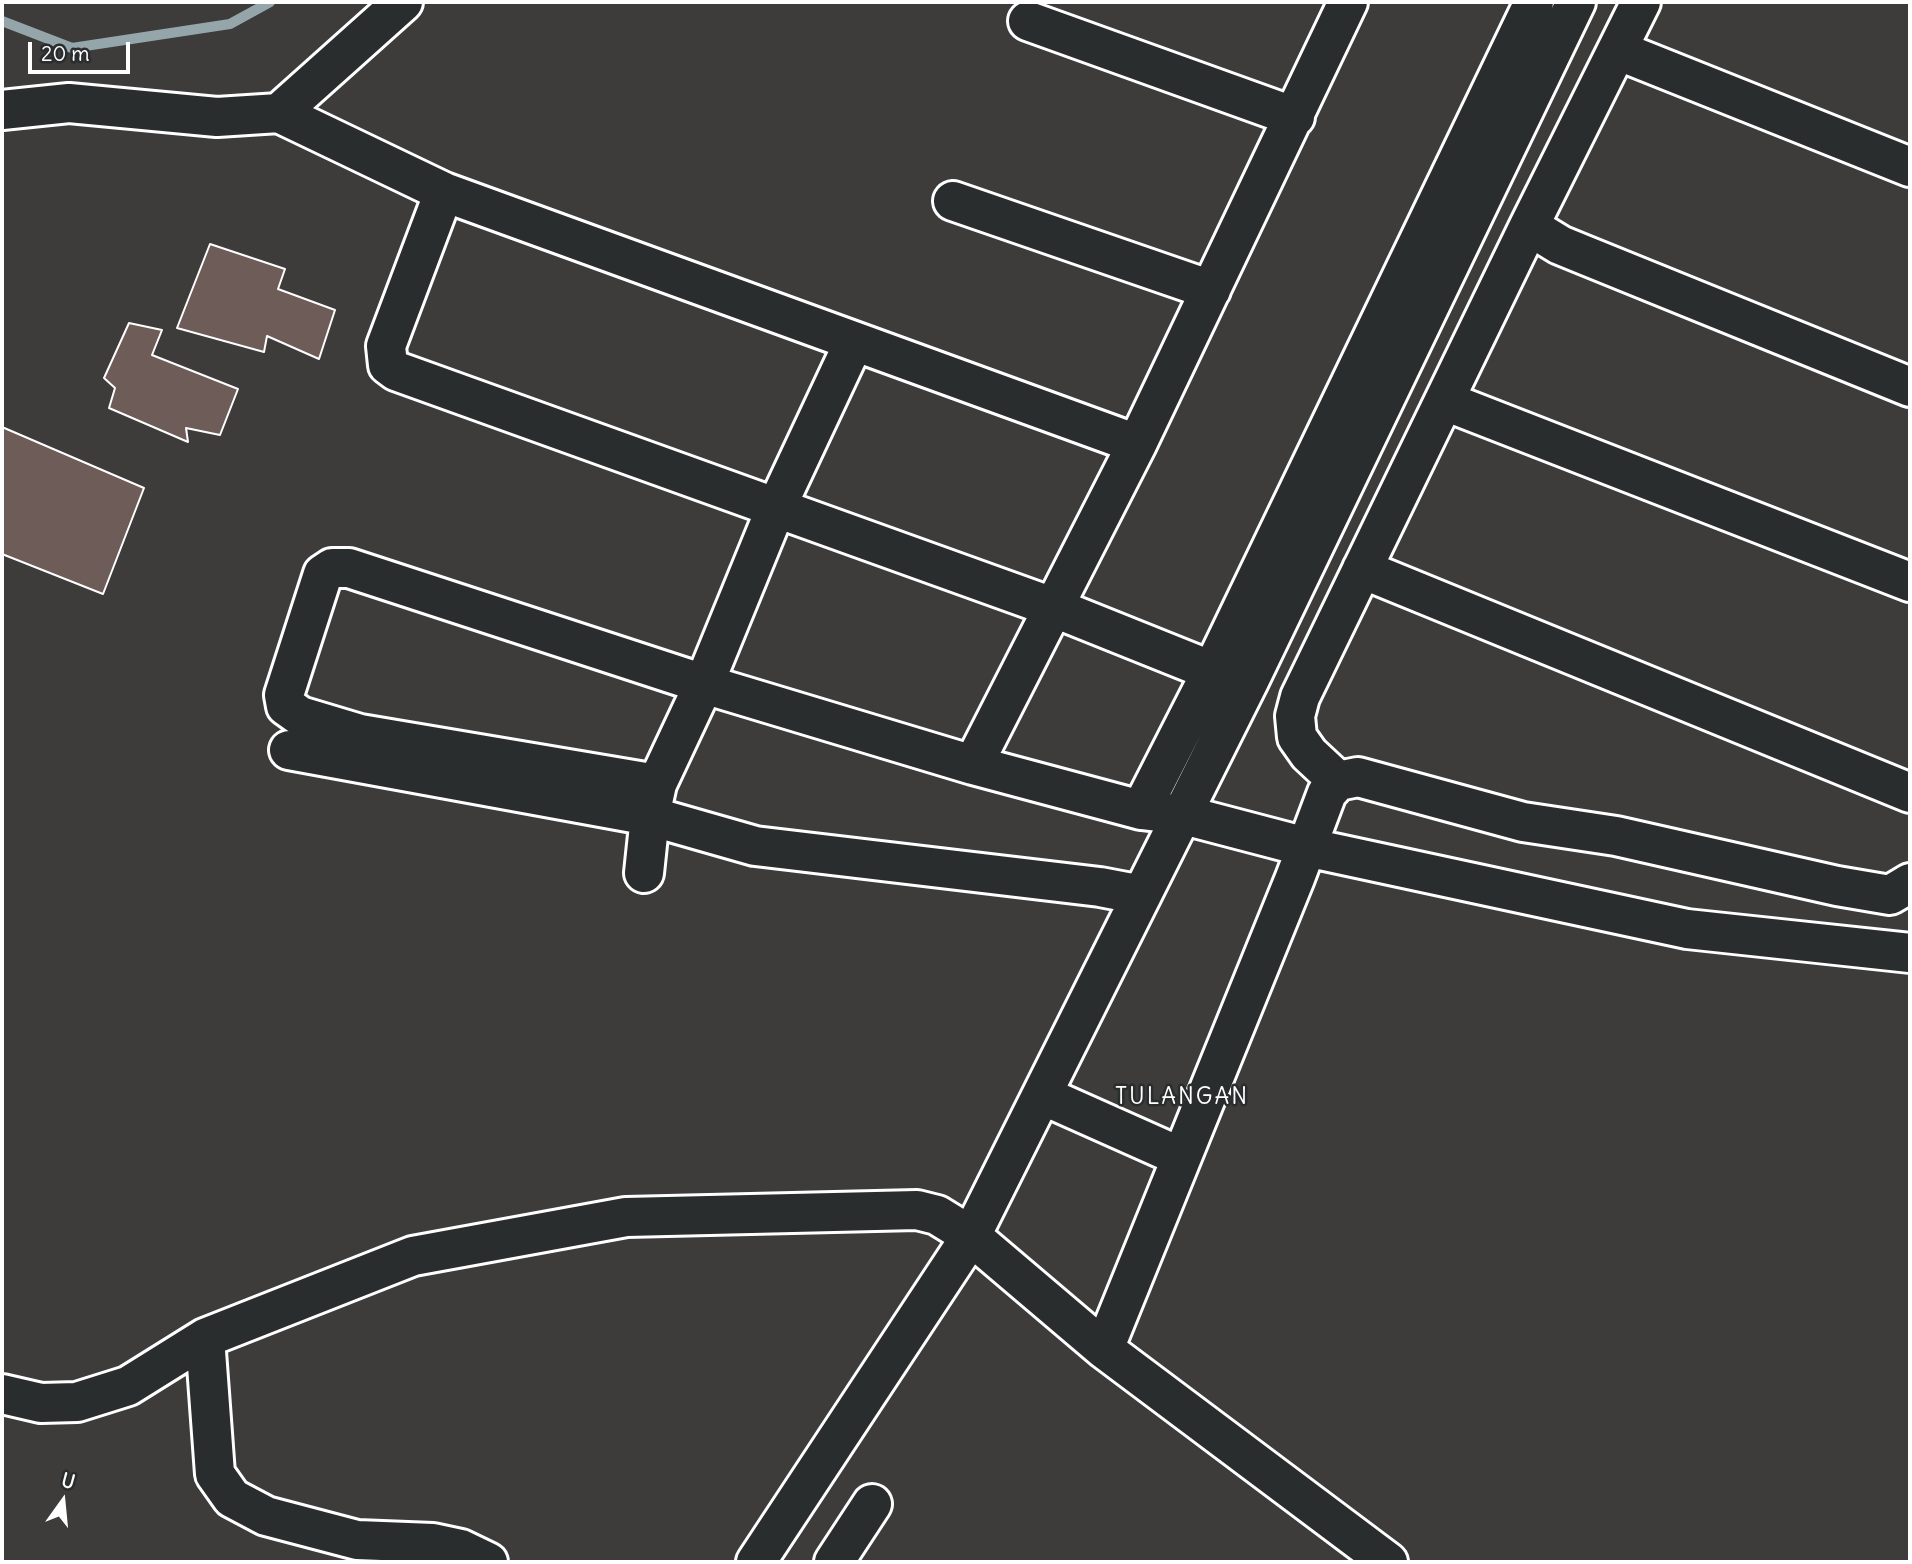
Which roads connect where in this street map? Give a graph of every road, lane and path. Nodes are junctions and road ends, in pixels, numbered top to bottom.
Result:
1 (403, 2) edge
2 (1348, 2) edge
3 (1534, 2) edge
4 (1576, 2) edge
5 (1641, 2) edge
6 (1028, 21) dead end
7 (1617, 50) junction
8 (2, 110) edge
9 (279, 113) junction
10 (1295, 117) junction
11 (1910, 167) edge
12 (444, 192) junction
13 (953, 201) dead end
14 (1529, 226) junction
15 (1211, 290) junction
16 (854, 342) junction
17 (1910, 387) edge
18 (1445, 401) junction
19 (1137, 444) junction
20 (776, 508) junction
21 (1362, 569) junction
22 (1910, 582) edge
23 (1055, 608) junction
24 (1212, 671) junction
25 (704, 684) junction
26 (289, 750) dead end
27 (974, 765) junction
28 (1338, 781) junction
29 (1910, 793) edge
30 (654, 800) junction
31 (1141, 810) junction
32 (1184, 815) junction
33 (1300, 862) junction
34 (644, 873) dead end
35 (1910, 883) edge
36 (1129, 921) junction
37 (1910, 953) edge
38 (1042, 1095) junction
39 (1181, 1157) junction
40 (971, 1236) junction
41 (205, 1338) junction
42 (1104, 1349) junction
43 (2, 1394) edge
44 (872, 1504) dead end
45 (488, 1562) edge
46 (756, 1562) edge
47 (834, 1562) edge
48 (1388, 1562) edge

1 - 9 street
2 - 10 street
3 - 24 street
4 - 32 street
5 - 7 street
6 - 10 street
7 - 11 street
7 - 14 street
8 - 9 street
9 - 12 street
10 - 15 street
12 - 16 street
12 - 20 street
13 - 15 street
14 - 17 street
14 - 18 street
15 - 19 street
16 - 19 street
16 - 20 street
18 - 21 street
18 - 22 street
19 - 23 street
20 - 23 street
20 - 25 street
21 - 28 street
21 - 29 street
23 - 24 street
23 - 27 street
24 - 31 street
25 - 27 street
25 - 30 street
25 - 30 street
26 - 30 street
27 - 31 street
28 - 33 street
28 - 35 street
30 - 34 street
30 - 36 street
31 - 32 street
32 - 33 street
32 - 36 street
33 - 37 street
33 - 39 street
36 - 38 street
38 - 39 street
38 - 40 street
39 - 42 street
40 - 41 street
40 - 42 street
40 - 46 street
41 - 43 street
41 - 45 street
42 - 48 street
44 - 47 street

